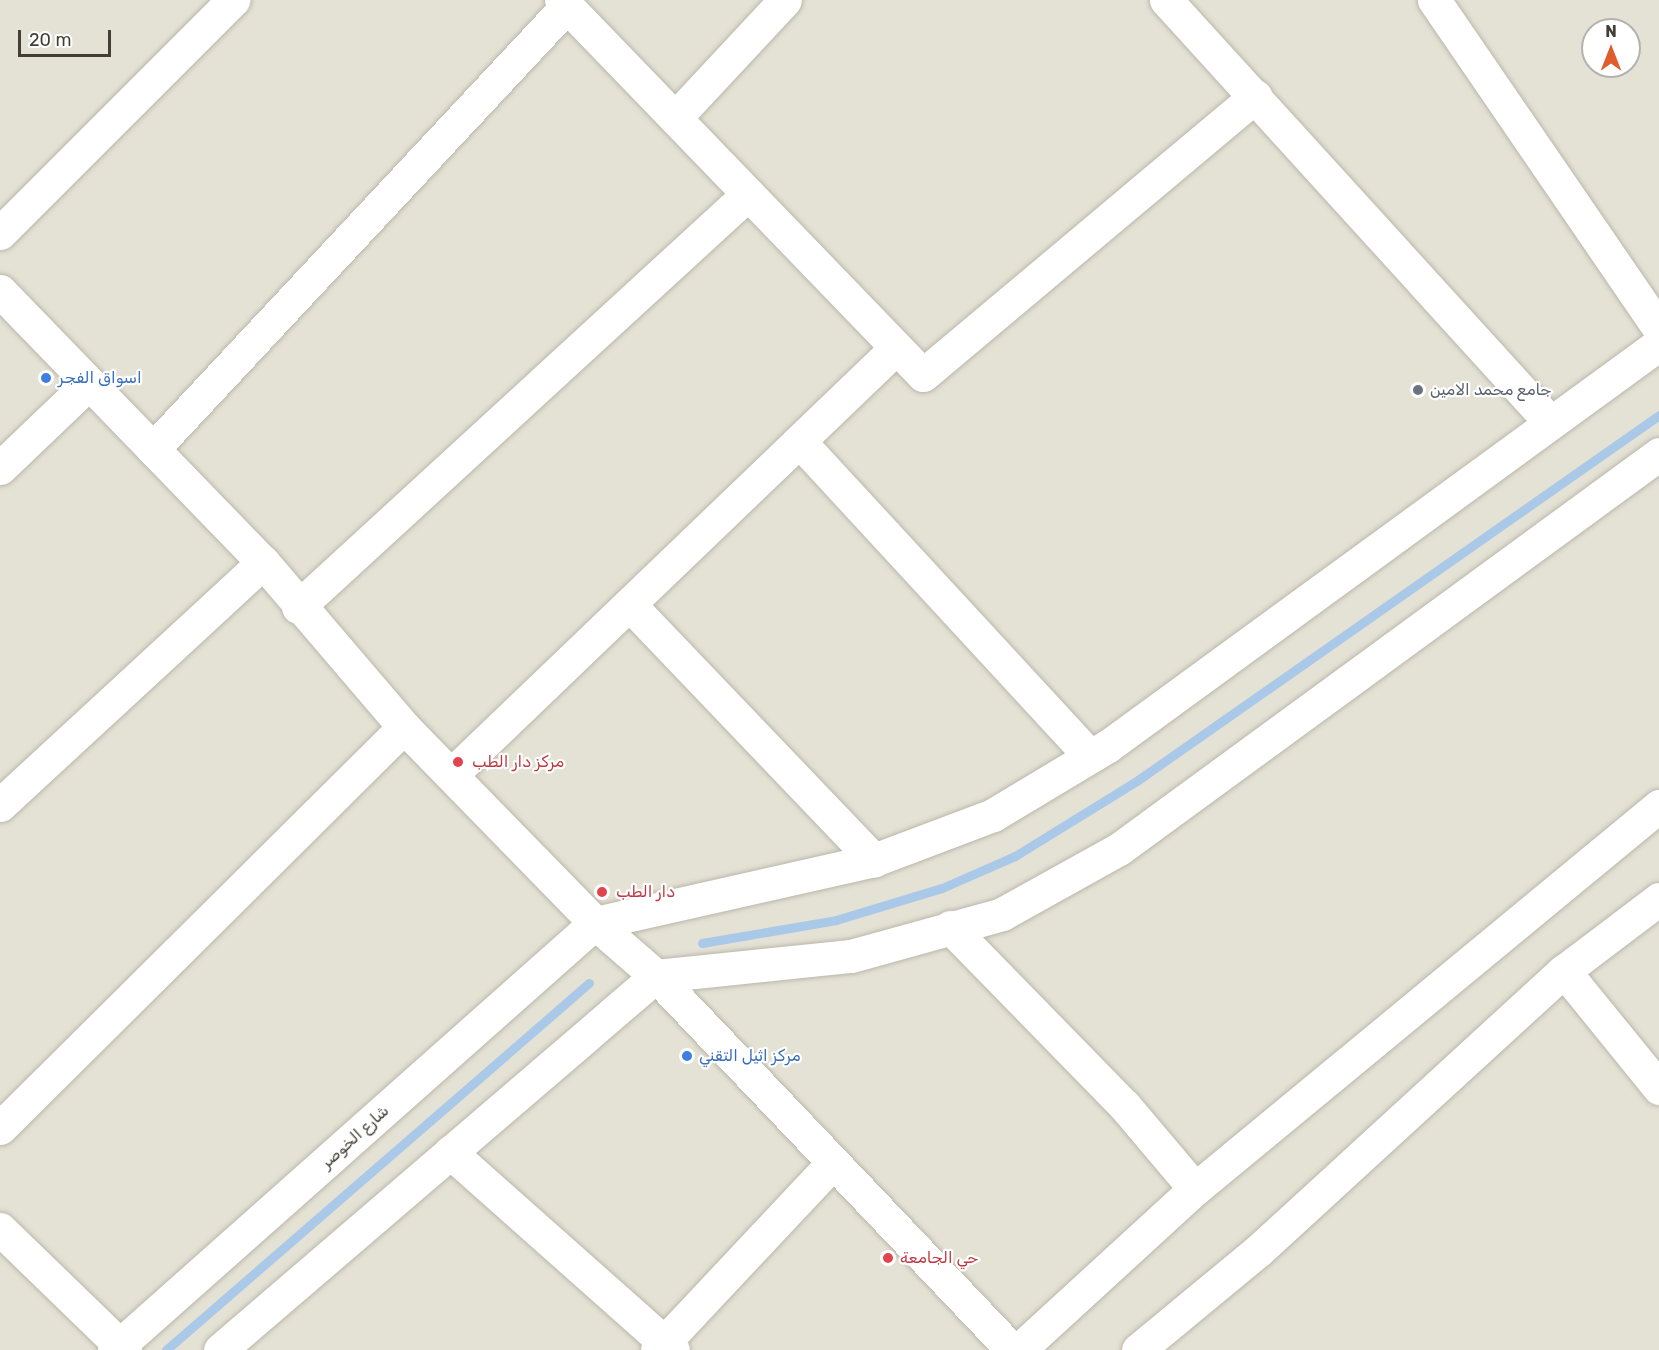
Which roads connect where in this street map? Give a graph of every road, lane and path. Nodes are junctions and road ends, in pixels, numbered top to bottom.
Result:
1 (232, 0) edge
2 (785, 0) edge
3 (1166, 0) edge
4 (1434, 0) edge
5 (564, 3) edge
6 (1255, 96) junction
7 (675, 118) junction
8 (748, 194) junction
9 (0, 233) edge
10 (0, 291) edge
11 (1659, 328) edge
12 (1659, 344) edge
13 (896, 348) junction
14 (89, 383) junction
15 (1550, 422) junction
16 (800, 442) junction
17 (153, 449) junction
18 (1659, 454) edge
19 (0, 468) edge
20 (263, 562) junction
21 (631, 606) junction
22 (298, 607) junction
23 (404, 728) junction
24 (1090, 756) junction
25 (453, 773) junction
26 (0, 805) edge
27 (1659, 806) edge
28 (874, 860) junction
29 (1659, 899) edge
30 (595, 923) junction
31 (950, 927) junction
32 (1564, 971) junction
33 (656, 976) junction
34 (1659, 1088) edge
35 (0, 1128) edge
36 (450, 1152) junction
37 (831, 1165) junction
38 (1195, 1189) junction
39 (0, 1229) edge
40 (665, 1347) edge
41 (120, 1349) edge
42 (220, 1350) edge
43 (1012, 1350) edge
44 (1019, 1350) edge
45 (1138, 1350) edge

1 - 9 street
2 - 7 street
3 - 6 street
4 - 11 street
5 - 7 street
5 - 17 street
6 - 13 street
6 - 15 street
7 - 8 street
8 - 13 street
8 - 22 street
10 - 14 street
12 - 15 street
13 - 16 street
14 - 17 street
14 - 19 street
15 - 24 street
16 - 21 street
16 - 24 street
17 - 20 street
18 - 31 street
20 - 22 street
20 - 26 street
21 - 25 street
21 - 28 street
22 - 23 street
23 - 25 street
23 - 35 street
24 - 28 street
25 - 30 street
27 - 38 street
28 - 30 street
29 - 32 street
30 - 33 street
30 - 41 street, شارع الخوصر
31 - 33 street
31 - 38 street
32 - 34 street
32 - 45 street
33 - 36 street
33 - 37 street
36 - 40 street
36 - 42 street
37 - 40 street
37 - 43 street
38 - 44 street
39 - 41 street

